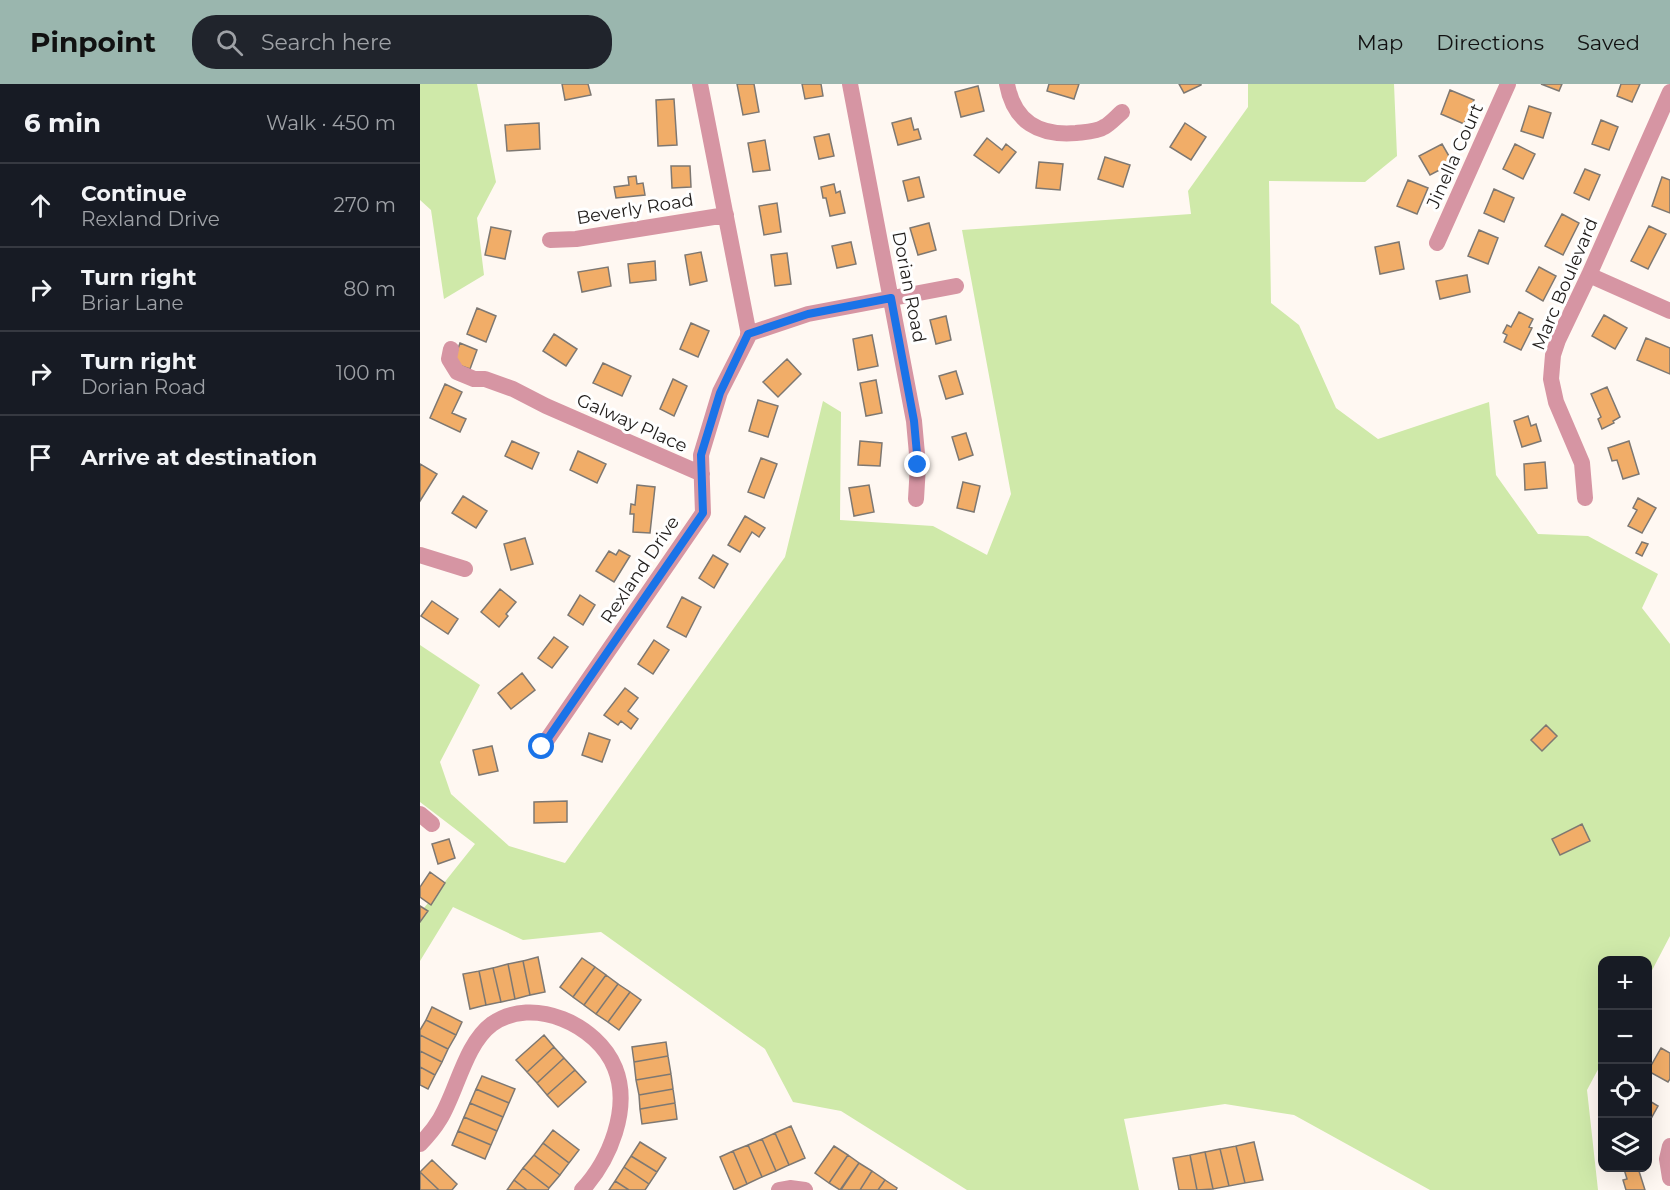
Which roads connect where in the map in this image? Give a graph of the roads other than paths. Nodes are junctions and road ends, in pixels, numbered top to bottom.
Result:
1 (700, 84) edge
2 (850, 84) edge
3 (1007, 84) edge
4 (1508, 84) edge
5 (1670, 92) edge
6 (1122, 112) dead end
7 (726, 215) junction
8 (550, 240) dead end
9 (1437, 243) dead end
10 (1589, 275) junction
11 (956, 286) dead end
12 (891, 298) junction
13 (1670, 311) edge
14 (748, 334) junction
15 (451, 349) dead end
16 (702, 474) junction
17 (1585, 498) dead end
18 (916, 499) dead end
19 (420, 555) edge
20 (465, 569) dead end
21 (542, 747) dead end
22 (420, 1144) edge
23 (1670, 1146) edge
24 (1670, 1178) edge
25 (582, 1190) edge
26 (780, 1190) edge
27 (806, 1190) edge

1 - 7 street
2 - 12 street, Dorian Road
3 - 6 street
4 - 9 street, Jinella Court
5 - 10 street, Marc Boulevard
7 - 8 street, Beverly Road
7 - 14 street
10 - 13 street
10 - 17 street, Marc Boulevard
11 - 12 street
12 - 14 street
12 - 18 street, Dorian Road
14 - 16 street, Rexland Drive
15 - 16 street, Galway Place
16 - 21 street, Rexland Drive
19 - 20 street
22 - 25 street
23 - 24 street
26 - 27 street

